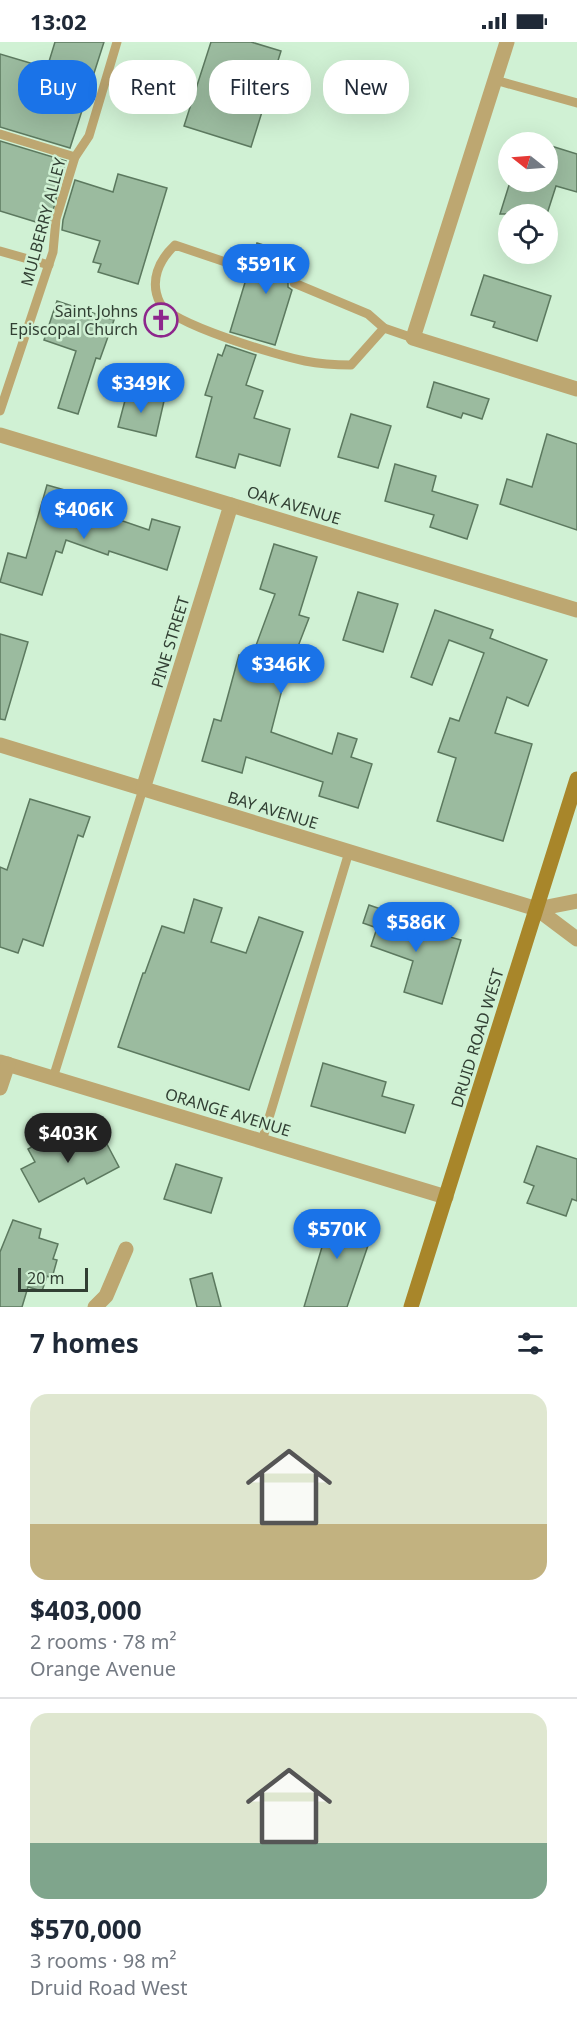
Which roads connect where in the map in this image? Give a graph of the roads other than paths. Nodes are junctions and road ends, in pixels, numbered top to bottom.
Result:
1 (117, 42) edge
2 (507, 42) edge
3 (495, 80) junction
4 (577, 103) edge
5 (0, 134) edge
6 (75, 157) junction
7 (0, 251) edge
8 (49, 265) junction
9 (249, 270) dead end
10 (294, 283) dead end
11 (384, 328) junction
12 (413, 338) junction
13 (577, 388) edge
14 (0, 411) edge
15 (0, 435) edge
16 (231, 505) junction
17 (577, 610) edge
18 (0, 745) edge
19 (577, 779) edge
20 (143, 789) junction
21 (349, 852) junction
22 (577, 901) edge
23 (537, 909) junction
24 (577, 939) edge
25 (4, 1063) edge
26 (53, 1078) junction
27 (0, 1088) edge
28 (262, 1141) junction
29 (446, 1197) junction
30 (126, 1250) dead end
31 (95, 1307) edge
32 (411, 1307) edge

1 - 6 lane, MULBERRY ALLEY
2 - 3 street
3 - 4 lane
3 - 12 street
5 - 6 lane
6 - 8 lane, MULBERRY ALLEY
7 - 8 lane
8 - 14 lane, MULBERRY ALLEY
9 - 11 lane
10 - 11 lane
11 - 12 lane
12 - 13 street
15 - 16 street, OAK AVENUE
16 - 17 street, OAK AVENUE
16 - 20 street, PINE STREET
18 - 20 street, BAY AVENUE
19 - 23 street, DRUID ROAD WEST
20 - 21 street, BAY AVENUE
20 - 26 lane
21 - 23 street, BAY AVENUE
21 - 28 lane
22 - 23 street, BAY AVENUE
23 - 24 street, BAY AVENUE
23 - 29 street, DRUID ROAD WEST
25 - 26 street, ORANGE AVENUE
25 - 27 street
26 - 28 street, ORANGE AVENUE
28 - 29 street, ORANGE AVENUE
29 - 32 street, DRUID ROAD WEST
30 - 31 street

